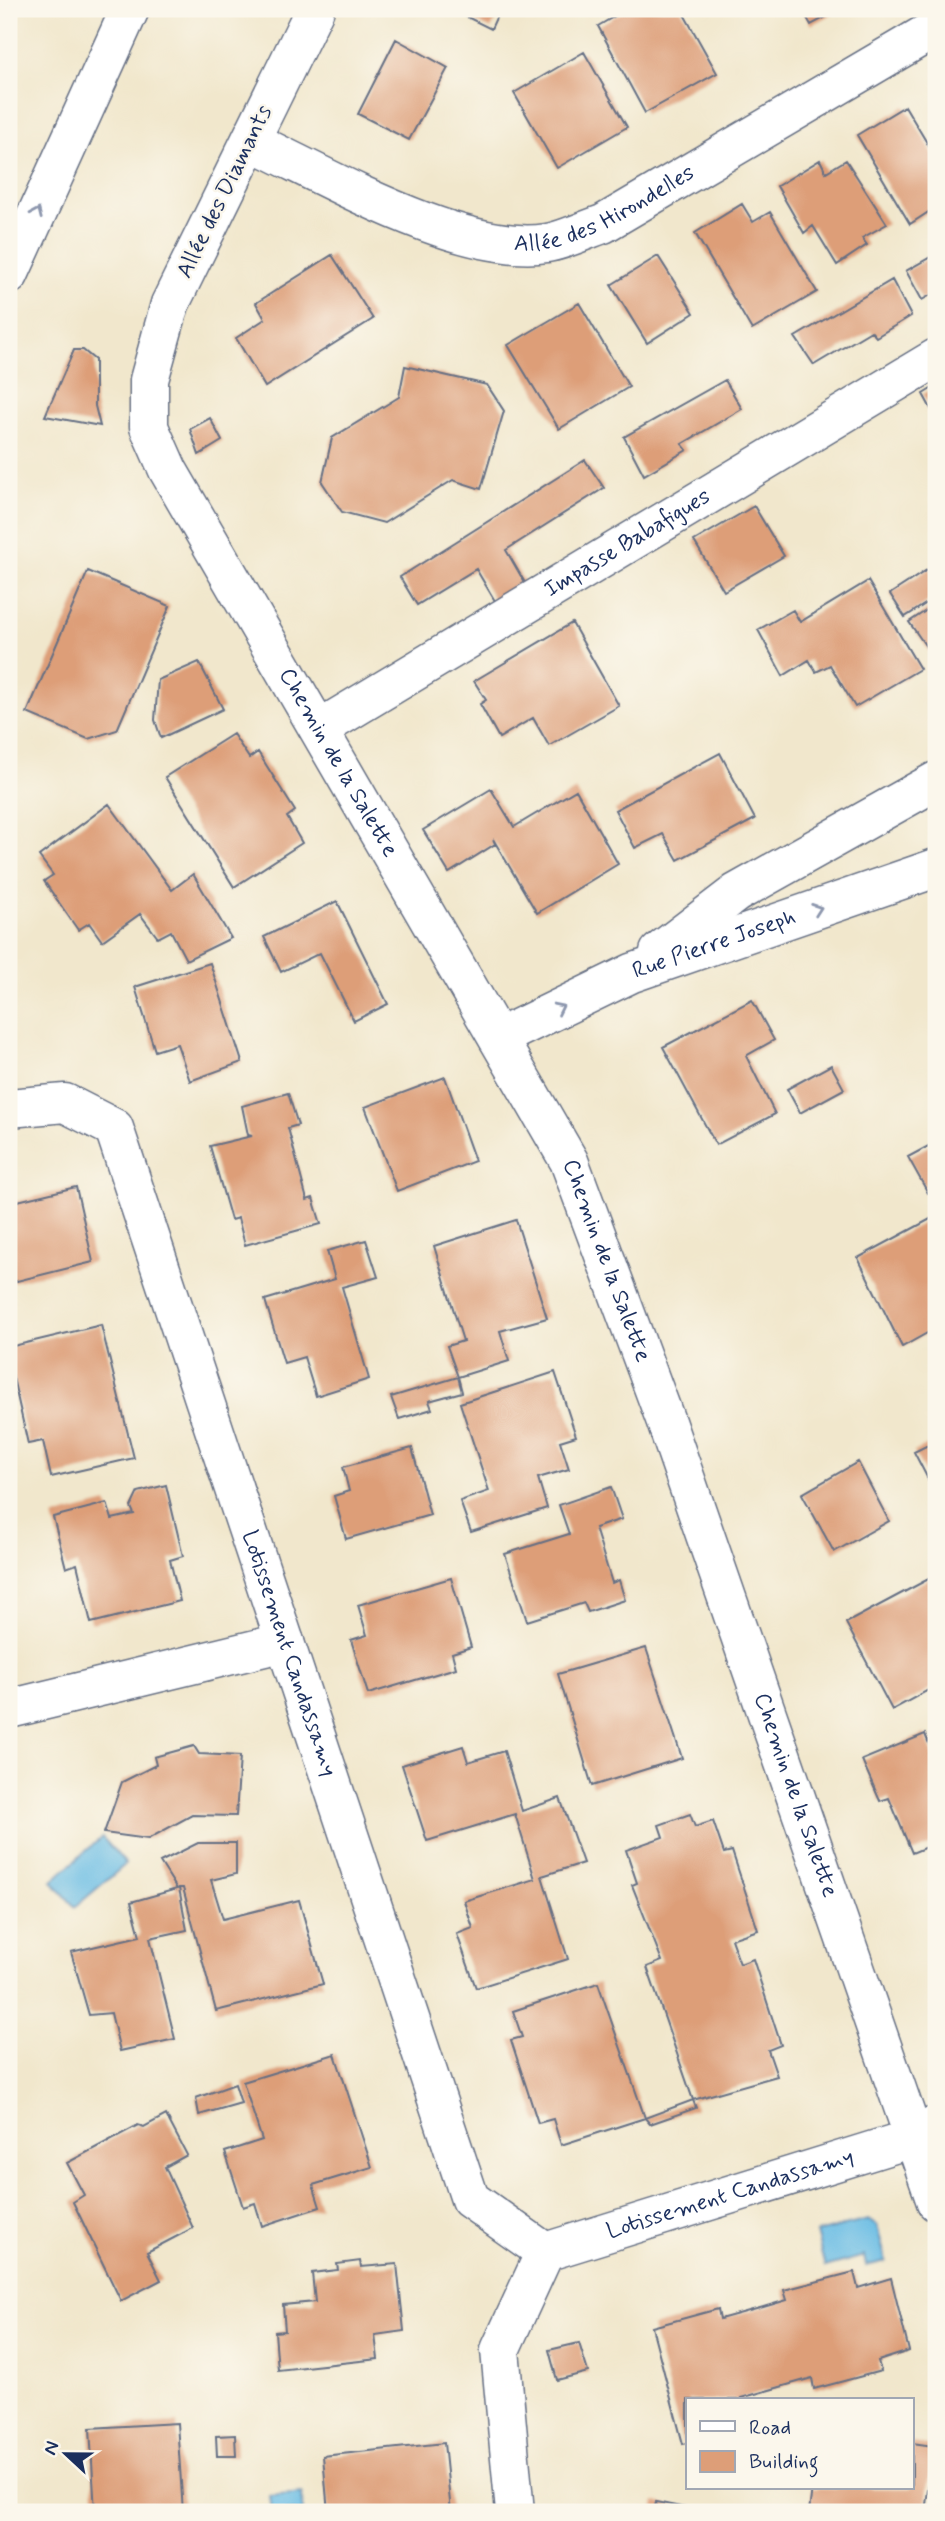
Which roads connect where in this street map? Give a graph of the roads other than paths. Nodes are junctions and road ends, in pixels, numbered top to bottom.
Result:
1 (130, 9) edge
2 (315, 9) edge
3 (936, 28) edge
4 (251, 141) junction
5 (9, 275) edge
6 (936, 358) edge
7 (149, 380) joint
8 (319, 729) junction
9 (936, 781) edge
10 (936, 868) edge
11 (632, 973) junction
12 (498, 1038) junction
13 (9, 1108) edge
14 (285, 1642) junction
15 (9, 1709) edge
16 (926, 2131) edge
17 (936, 2202) edge
18 (545, 2252) junction
19 (514, 2512) edge

5 -> 1 main road
2 - 4 main road, Allée des Diamants
3 - 4 main road, Allée des Hirondelles
4 - 7 main road, Allée des Diamants
6 - 8 main road, Impasse Babafigues
7 - 8 main road, Chemin de la Salette
8 - 12 main road, Chemin de la Salette
9 - 11 main road
11 -> 10 main road, Rue Pierre Joseph
12 -> 11 main road, Rue Pierre Joseph
12 - 16 main road, Chemin de la Salette
13 - 14 main road, Lotissement Candassamy
14 - 15 main road
14 - 18 main road, Lotissement Candassamy
16 - 17 main road, Chemin de la Salette
16 - 18 main road, Lotissement Candassamy
18 - 19 main road

